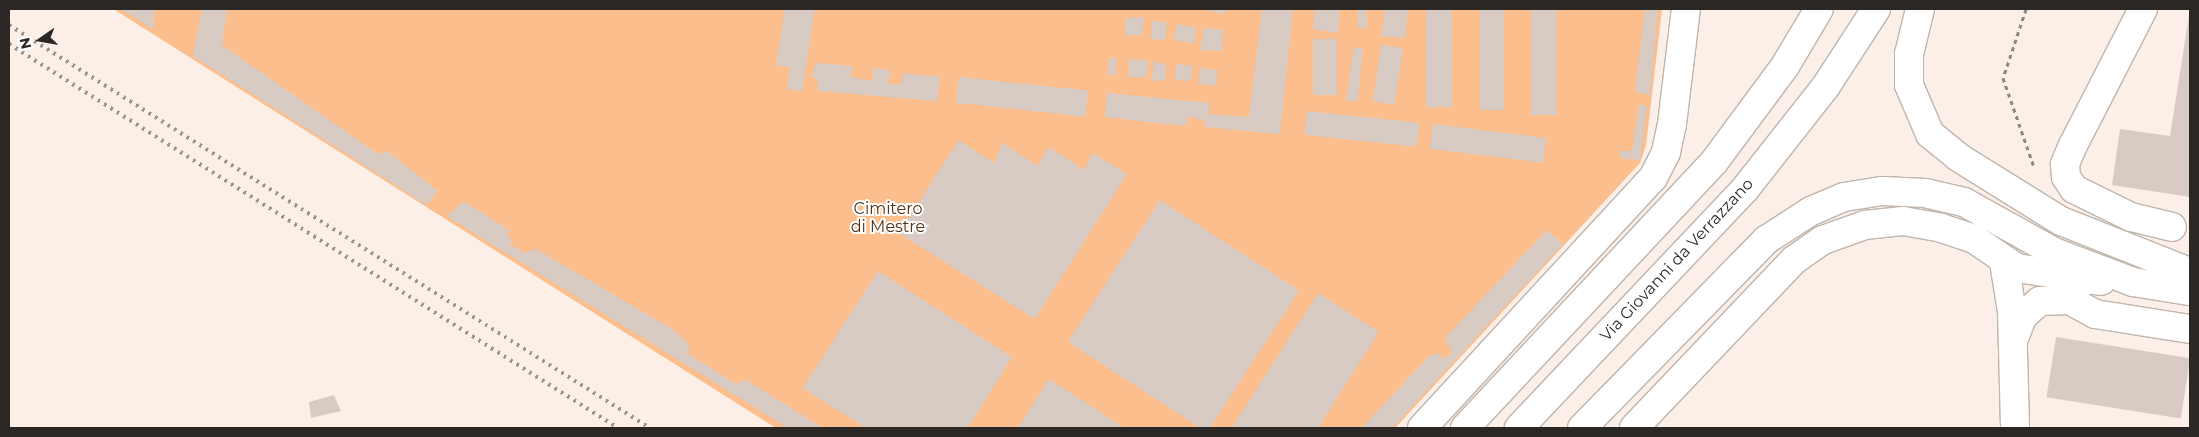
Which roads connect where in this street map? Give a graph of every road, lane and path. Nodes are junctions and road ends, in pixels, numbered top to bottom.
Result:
1 (1686, 9) edge
2 (1819, 9) edge
3 (1876, 9) edge
4 (1920, 9) edge
5 (2026, 9) edge
6 (2143, 9) edge
7 (2037, 171) dead end
8 (2181, 228) edge
9 (2104, 240) junction
10 (2004, 262) junction
11 (2190, 272) edge
12 (2133, 282) junction
13 (2077, 290) junction
14 (2190, 291) edge
15 (2190, 329) edge
16 (2013, 342) junction
17 (1586, 424) edge
18 (1422, 428) edge
19 (1465, 428) edge
20 (1519, 428) edge
21 (1634, 428) edge
22 (2014, 428) edge

1 - 18 street
2 - 19 street
3 - 20 street, Via Giovanni da Verrazzano
4 - 9 street
5 - 7 path
6 - 8 street
8 - 9 street
9 - 11 street
10 - 13 street
10 - 16 street
10 - 21 street
12 - 13 street
12 - 14 street
12 - 17 street
13 - 15 street
13 - 16 street
16 - 22 street

